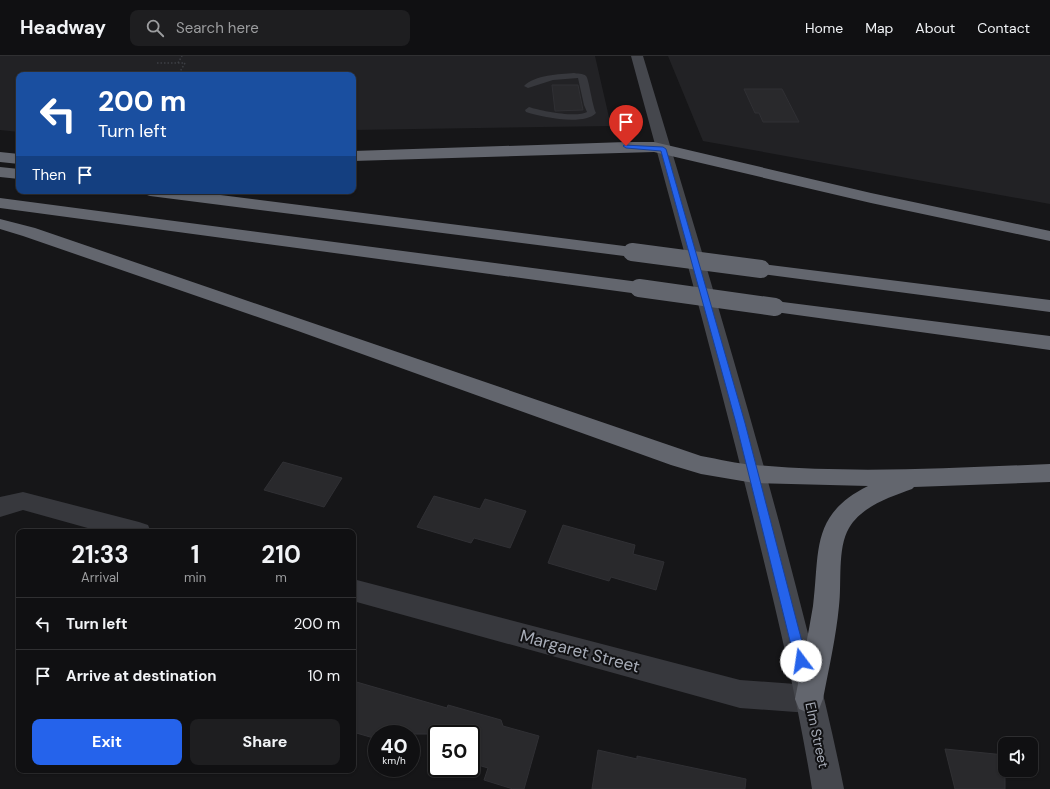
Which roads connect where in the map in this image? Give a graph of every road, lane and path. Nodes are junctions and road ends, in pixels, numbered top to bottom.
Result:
1 (182, 56) edge
2 (637, 56) edge
3 (158, 63) dead end
4 (178, 63) junction
5 (180, 72) edge
6 (528, 86) dead end
7 (529, 110) dead end
8 (663, 149) junction
9 (356, 156) edge
10 (0, 157) edge
11 (16, 159) edge
12 (0, 172) edge
13 (16, 174) edge
14 (174, 194) edge
15 (0, 203) edge
16 (0, 224) edge
17 (1050, 236) edge
18 (1050, 306) edge
19 (1050, 343) edge
20 (1050, 473) edge
21 (754, 474) junction
22 (924, 478) junction
23 (0, 507) edge
24 (128, 529) edge
25 (356, 591) edge
26 (810, 699) junction
27 (828, 789) edge

1 - 4 path
2 - 8 main road, Elm Street
3 - 4 path
4 - 5 path
6 - 7 lane
8 - 9 highway
8 - 17 highway
8 - 21 main road, Elm Street
10 - 11 highway
12 - 13 highway
14 - 18 highway, bridge
15 - 19 highway, bridge
16 - 21 highway
20 - 22 highway
21 - 22 highway
21 - 26 main road, Elm Street
22 - 26 highway
23 - 24 street
25 - 26 street, Margaret Street
26 - 27 main road, Elm Street

